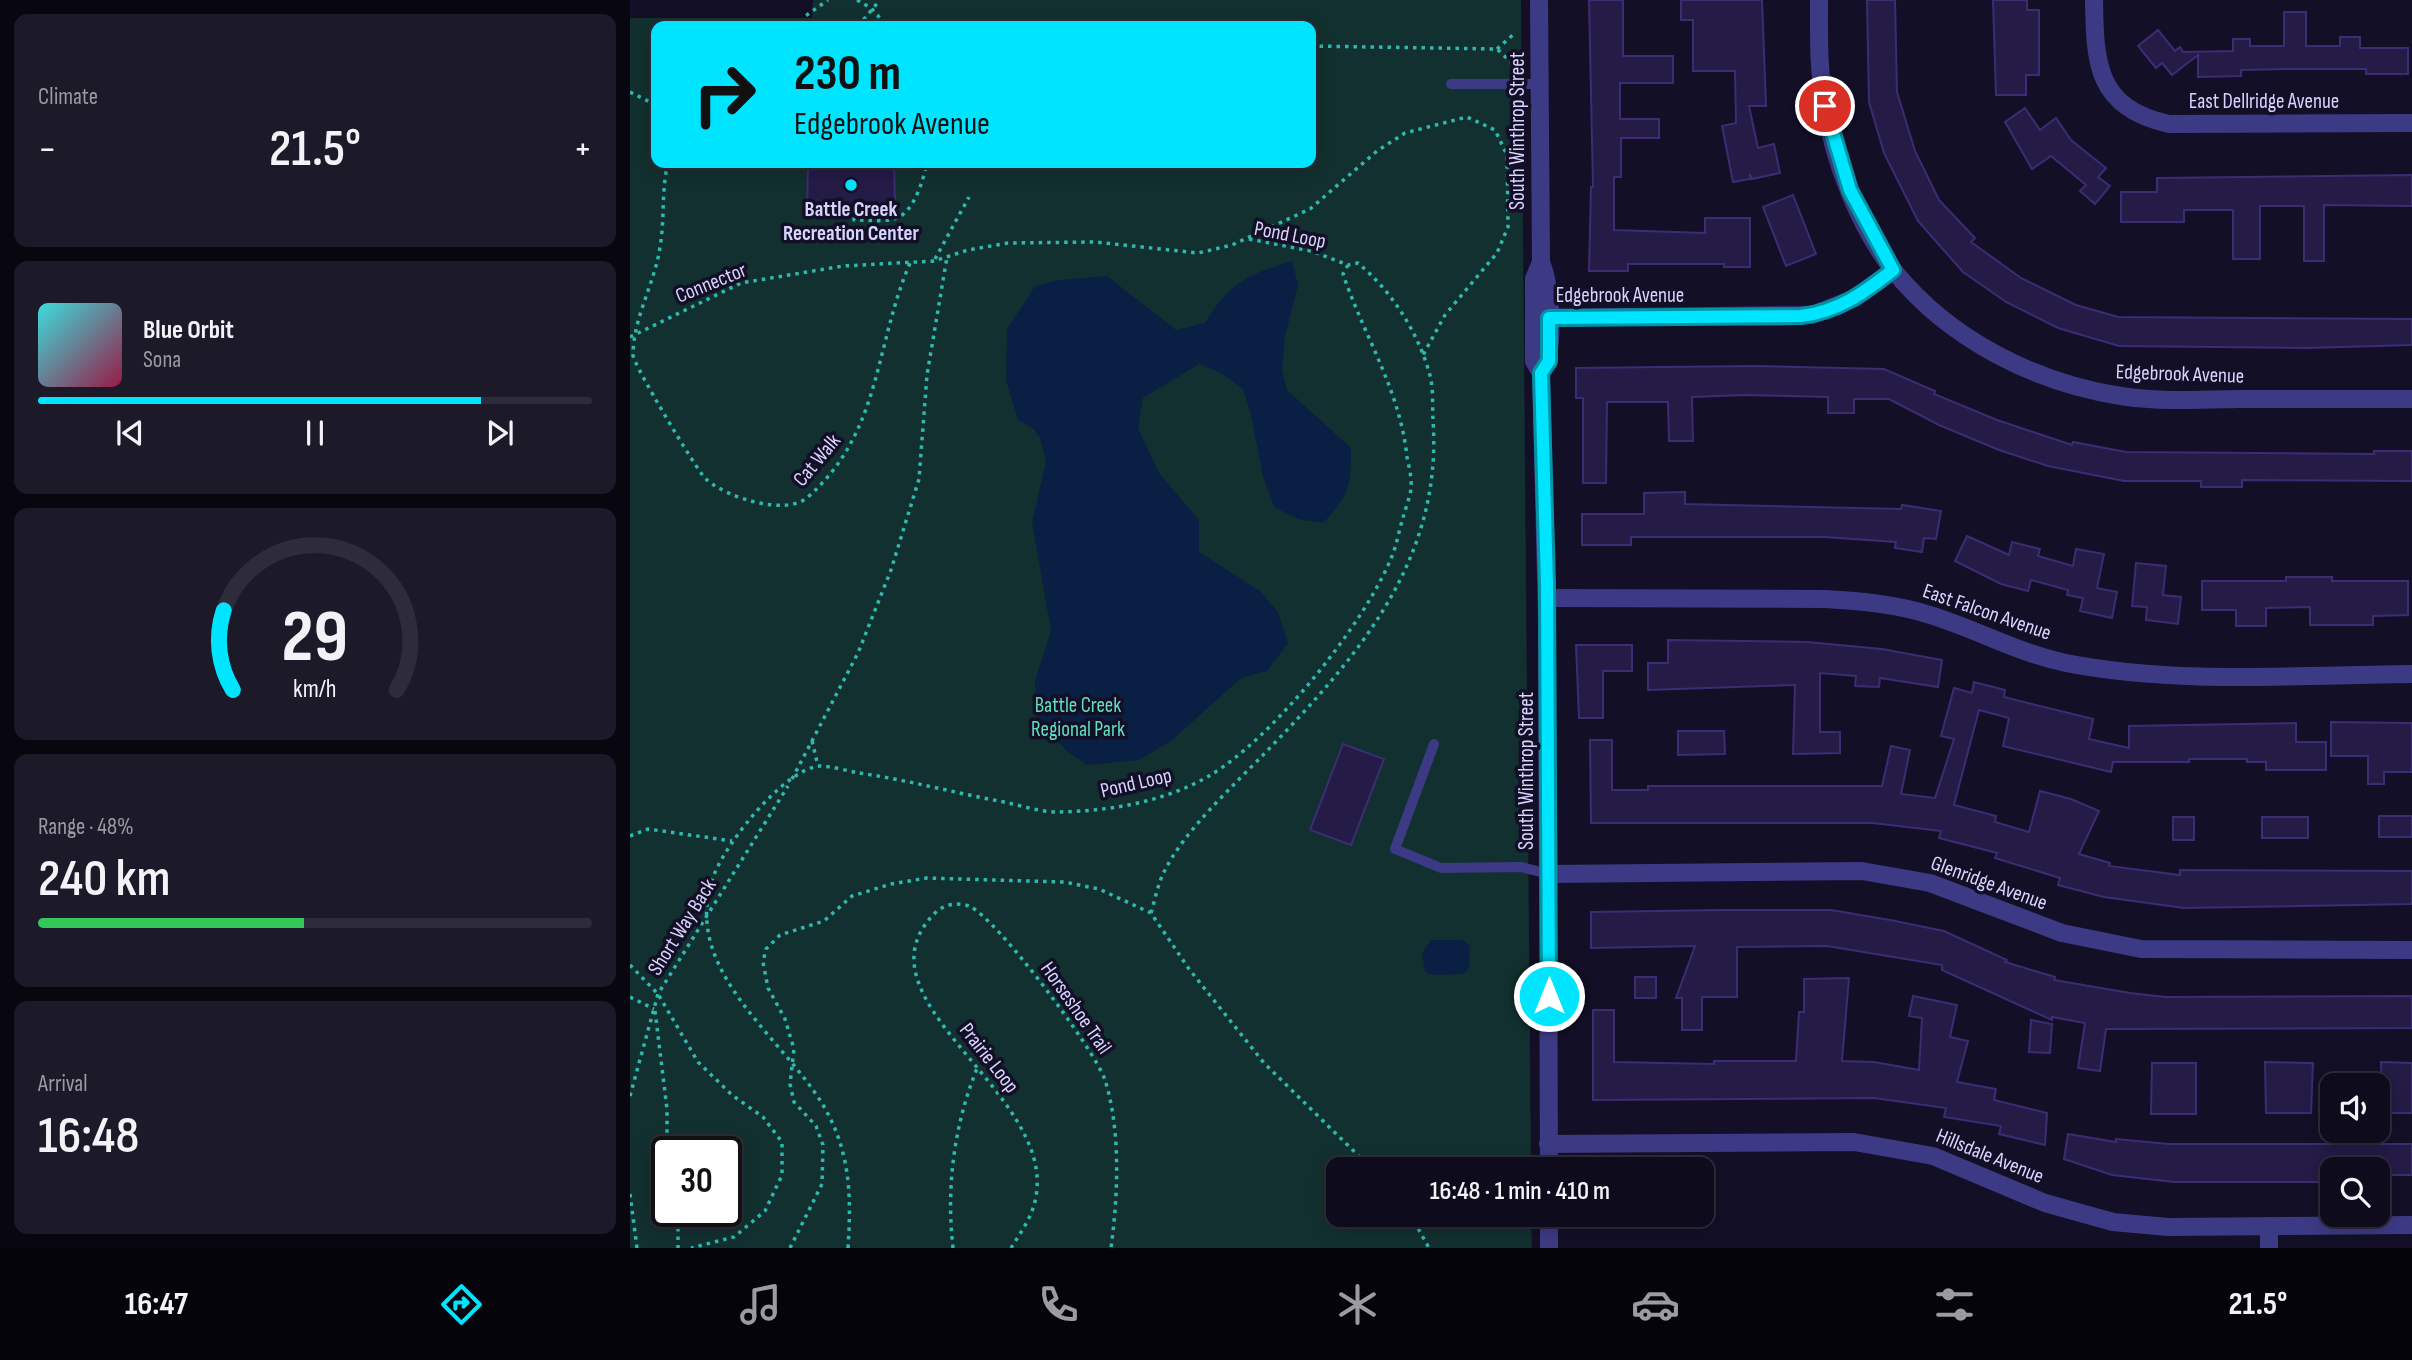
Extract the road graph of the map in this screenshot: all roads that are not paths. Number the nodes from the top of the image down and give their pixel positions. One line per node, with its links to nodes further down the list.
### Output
1 (1539, 0): 5 (street, South Winthrop Street)
2 (1819, 0): 7 (street)
3 (2094, 0): 6 (street, East Dellridge Avenue)
4 (1451, 84): 5 (lane)
5 (1540, 84): 8 (street, South Winthrop Street)
6 (2412, 123)
7 (1893, 270): 8 (street, Edgebrook Avenue); 9 (street, Edgebrook Avenue)
8 (1541, 318): 10 (street, South Winthrop Street)
9 (2412, 398)
10 (1547, 598): 11 (street, East Falcon Avenue); 13 (street, South Winthrop Street)
11 (2412, 674)
12 (1434, 744): 13 (lane)
13 (1549, 874): 14 (street, Glenridge Avenue); 15 (street, South Winthrop Street)
14 (2412, 950)
15 (1548, 1144): 16 (street, South Winthrop Street); 18 (street, Hillsdale Avenue)
16 (1549, 1157)
17 (2412, 1225): 18 (street, Hillsdale Avenue)
18 (2269, 1226): 21 (street)
19 (1549, 1227): 20 (street)
20 (1549, 1248)
21 (2269, 1248)

